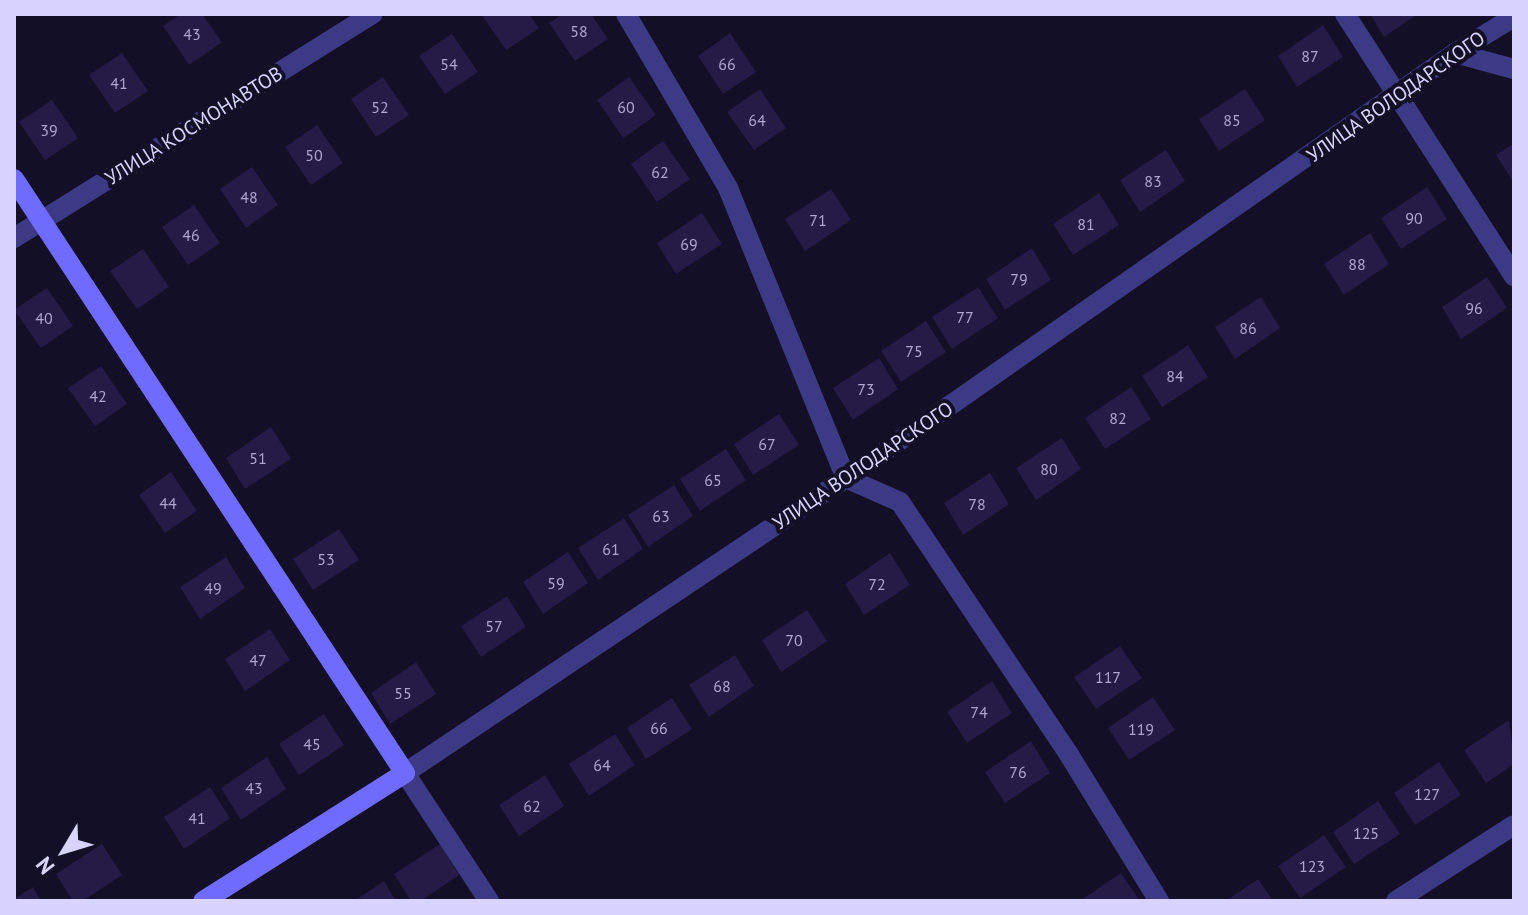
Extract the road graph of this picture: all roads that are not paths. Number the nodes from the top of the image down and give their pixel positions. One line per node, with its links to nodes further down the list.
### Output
1 (373, 14): 9 (street, УЛИЦА КОСМОНАВТОВ)
2 (626, 14): 12 (street)
3 (1345, 14): 7 (street)
4 (1514, 17): 5 (street, УЛИЦА ВОЛОДАРСКОГО)
5 (1455, 53): 6 (street); 7 (street, УЛИЦА ВОЛОДАРСКОГО)
6 (1514, 69)
7 (1397, 96): 11 (street); 12 (street, УЛИЦА ВОЛОДАРСКОГО)
8 (14, 179): 9 (street)
9 (41, 221): 10 (street, УЛИЦА КОСМОНАВТОВ); 13 (street)
10 (14, 238)
11 (1514, 276)
12 (846, 478): 13 (street, УЛИЦА ВОЛОДАРСКОГО); 17 (street)
13 (405, 773): 15 (street, УЛИЦА ВОЛОДАРСКОГО); 16 (street)
14 (1514, 825): 18 (street)
15 (203, 901)
16 (489, 901)
17 (1159, 901)
18 (1396, 901)

